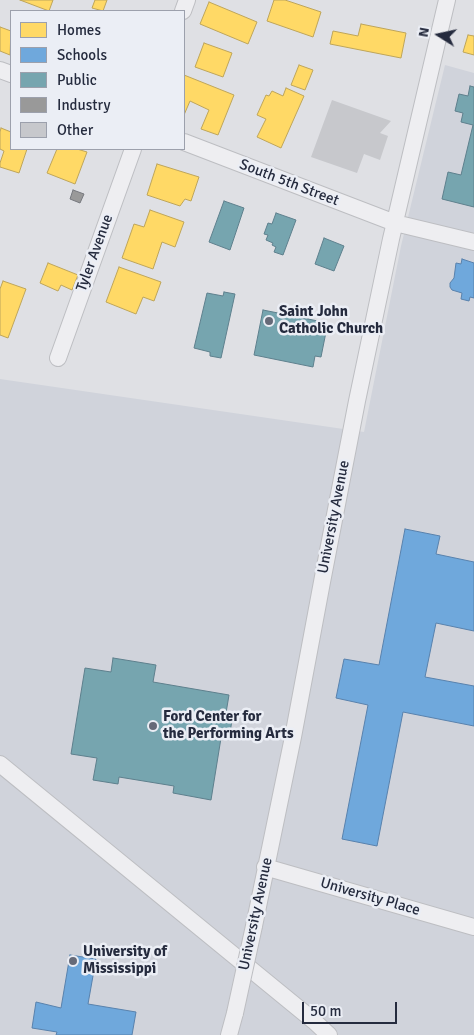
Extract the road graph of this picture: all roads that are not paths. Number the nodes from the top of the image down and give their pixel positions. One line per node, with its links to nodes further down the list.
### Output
1 (447, 0): 4 (street, University Avenue)
2 (185, 142): 4 (street, South 5th Street)
3 (133, 150): 6 (street, Tyler Avenue)
4 (395, 223): 5 (street, South 5th Street); 8 (street, University Avenue)
5 (474, 242)
6 (58, 358)
7 (0, 764): 11 (street)
8 (265, 867): 9 (street, University Place); 10 (street, University Avenue, bridge)
9 (474, 927)
10 (229, 1035)
11 (330, 1035)

